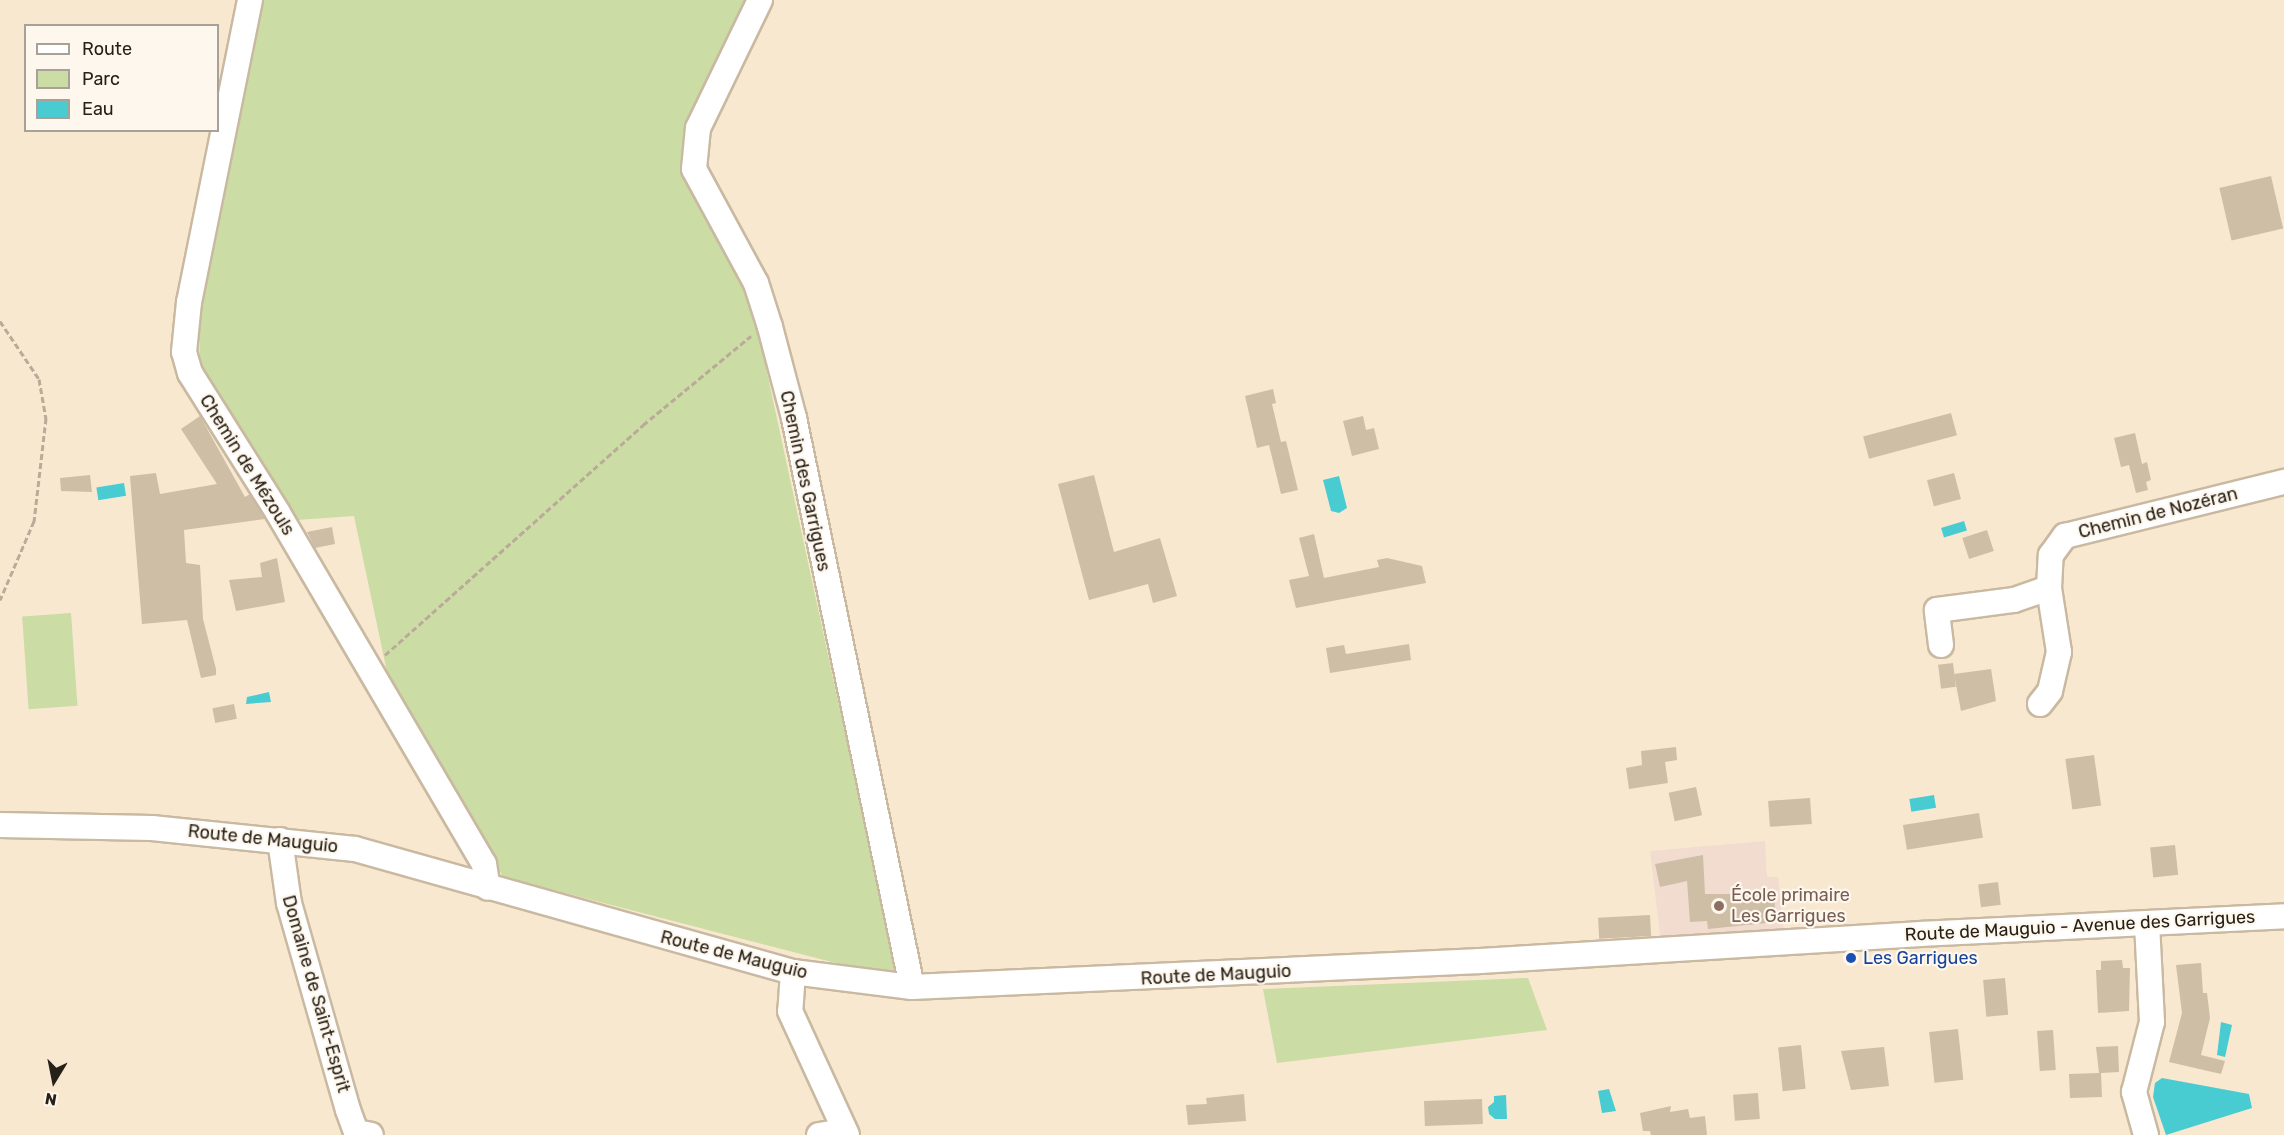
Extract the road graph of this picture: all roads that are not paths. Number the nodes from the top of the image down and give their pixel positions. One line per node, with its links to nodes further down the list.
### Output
1 (250, 0): 9 (street, Chemin de Mézouls)
2 (760, 0): 14 (street, Chemin des Garrigues)
3 (2284, 482): 4 (street, Chemin de Nozéran)
4 (2049, 588): 5 (street); 6 (street, Chemin de Nozéran)
5 (1941, 645)
6 (2040, 704)
7 (0, 825): 8 (street, Route de Mauguio)
8 (280, 840): 9 (street, Route de Mauguio); 16 (street, Domaine de Saint-Esprit)
9 (488, 888): 13 (street, Route de Mauguio)
10 (2284, 916): 11 (street, Route de Mauguio - Avenue des Garrigues)
11 (2147, 924): 12 (street, Route de Mauguio - Avenue des Garrigues); 18 (street)
12 (1480, 961): 14 (street, Route de Mauguio)
13 (793, 972): 14 (street, Route de Mauguio); 15 (street)
14 (912, 987)
15 (846, 1133): 17 (street)
16 (371, 1135)
17 (819, 1135)
18 (2146, 1135)

